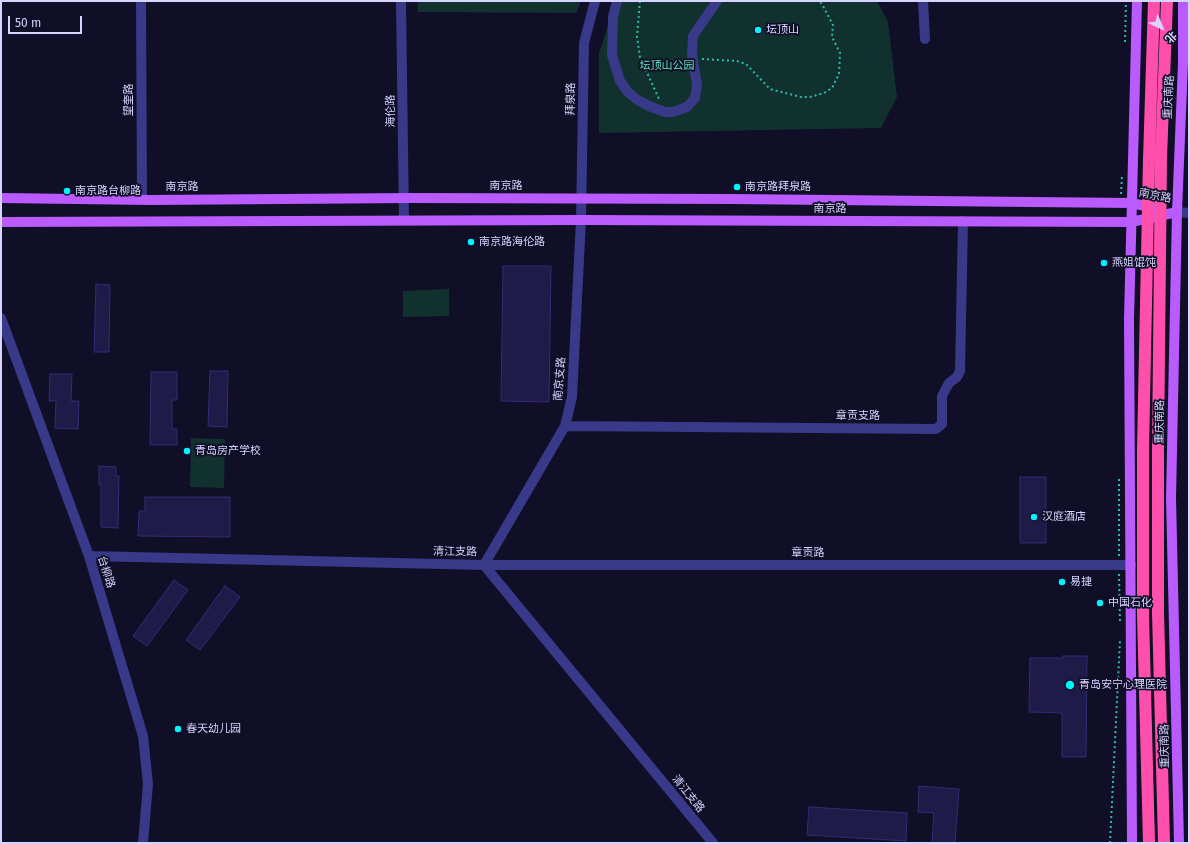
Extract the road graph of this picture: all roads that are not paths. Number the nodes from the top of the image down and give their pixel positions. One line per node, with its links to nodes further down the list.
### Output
1 (141, 1): 15 (street, 望奎路)
2 (401, 1): 13 (street, 海伦路)
3 (595, 1): 14 (street, 拜泉路)
4 (617, 1): 5 (street)
5 (717, 1)
6 (923, 1): 11 (street)
7 (1137, 1): 16 (main road)
8 (1154, 1): 32 (highway, bridge)
9 (1167, 1): 33 (highway, bridge)
10 (1182, 1): 17 (main road, 重庆南路)
11 (925, 39)
12 (1, 198): 15 (main road, 南京路)
13 (404, 198): 14 (main road, 南京路); 15 (main road, 南京路); 19 (street, 海伦路)
14 (582, 198): 16 (main road, 南京路); 20 (street, 南京支路)
15 (142, 200)
16 (1131, 203): 17 (main road, 南京路); 23 (main road)
17 (1177, 212): 18 (street); 23 (main road, 南京路); 34 (main road, 重庆南路)
18 (1189, 213)
19 (404, 220): 20 (main road, 南京路); 22 (main road, 南京路)
20 (581, 220): 21 (main road, 南京路); 25 (street, 南京支路)
21 (963, 221): 23 (main road, 南京路); 25 (street, 章贡支路)
22 (1, 222)
23 (1131, 222): 28 (main road)
24 (1, 318): 26 (street, 台柳路)
25 (564, 426): 27 (street, 南京支路)
26 (89, 556): 27 (street, 清江支路); 29 (street, 台柳路)
27 (484, 565): 28 (street, 章贡路); 30 (street, 清江支路)
28 (1131, 565): 31 (main road)
29 (143, 843)
30 (713, 843)
31 (1132, 843)
32 (1149, 843)
33 (1164, 843)
34 (1179, 843)

